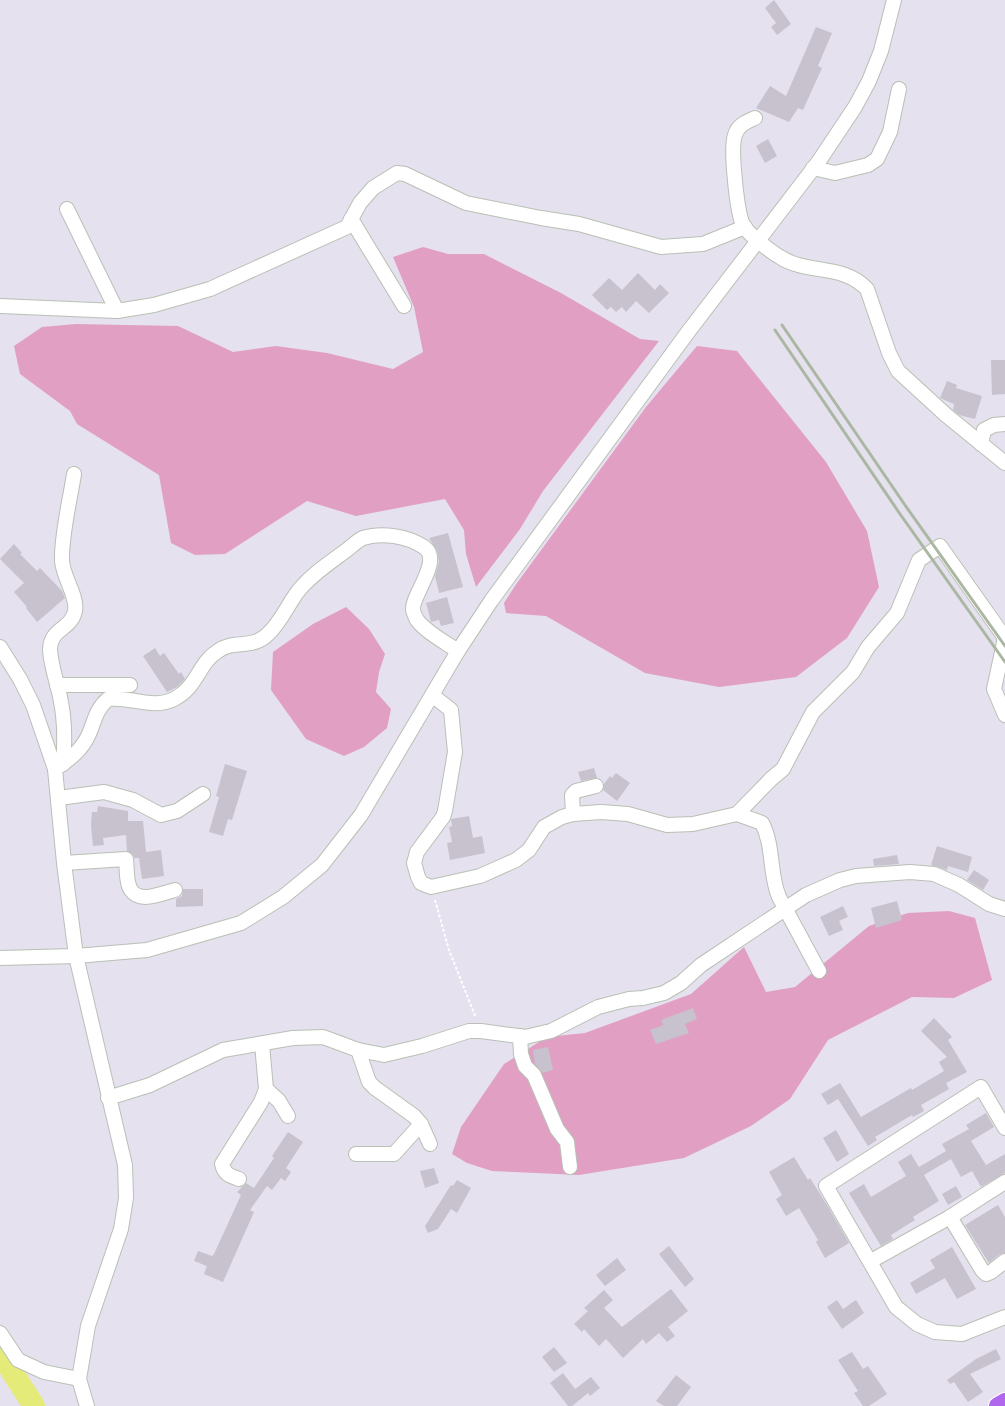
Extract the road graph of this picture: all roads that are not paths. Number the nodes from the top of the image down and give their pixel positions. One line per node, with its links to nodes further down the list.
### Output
1 (894, 0): 4 (street)
2 (900, 89): 4 (street)
3 (755, 118): 7 (street)
4 (813, 168): 8 (street)
5 (67, 209): 11 (street)
6 (351, 219): 7 (street); 10 (street); 11 (street)
7 (745, 227): 8 (street)
8 (759, 240): 13 (street); 18 (street)
9 (0, 306): 11 (street)
10 (404, 306)
11 (117, 311)
12 (1005, 424): 13 (street)
13 (981, 444): 14 (street)
14 (1005, 463)
15 (74, 474): 19 (street)
16 (1005, 638): 22 (street); 28 (street)
17 (0, 647): 23 (street)
18 (458, 651): 21 (street); 23 (street)
19 (57, 685): 20 (street); 23 (street)
20 (130, 685)
21 (432, 695): 27 (street); 33 (street)
22 (1005, 715)
23 (59, 766): 26 (street)
24 (596, 786): 27 (street)
25 (203, 794): 26 (street)
26 (59, 798): 29 (street)
27 (573, 814): 28 (street)
28 (737, 814): 31 (street)
29 (64, 863): 30 (street); 33 (street)
30 (175, 890)
31 (786, 908): 32 (street); 35 (street); 36 (street)
32 (1005, 909)
33 (76, 956): 34 (street); 40 (street)
34 (0, 958)
35 (819, 971)
36 (520, 1036): 38 (street); 46 (street)
37 (262, 1044): 38 (street); 39 (street); 40 (street)
38 (358, 1050): 42 (street)
39 (266, 1089): 41 (street); 47 (street)
40 (108, 1098): 54 (street)
41 (288, 1116)
42 (421, 1124): 44 (street); 45 (street)
43 (1005, 1128): 50 (street)
44 (430, 1144)
45 (356, 1154)
46 (570, 1166)
47 (239, 1179)
48 (1005, 1182): 49 (street)
49 (950, 1217): 50 (street); 51 (street)
50 (871, 1261): 52 (street)
51 (1005, 1261)
52 (1005, 1317)
53 (0, 1333): 54 (street)
54 (79, 1379): 56 (street)
55 (1005, 1402): 57 (main road)
56 (87, 1406)
57 (998, 1406)

